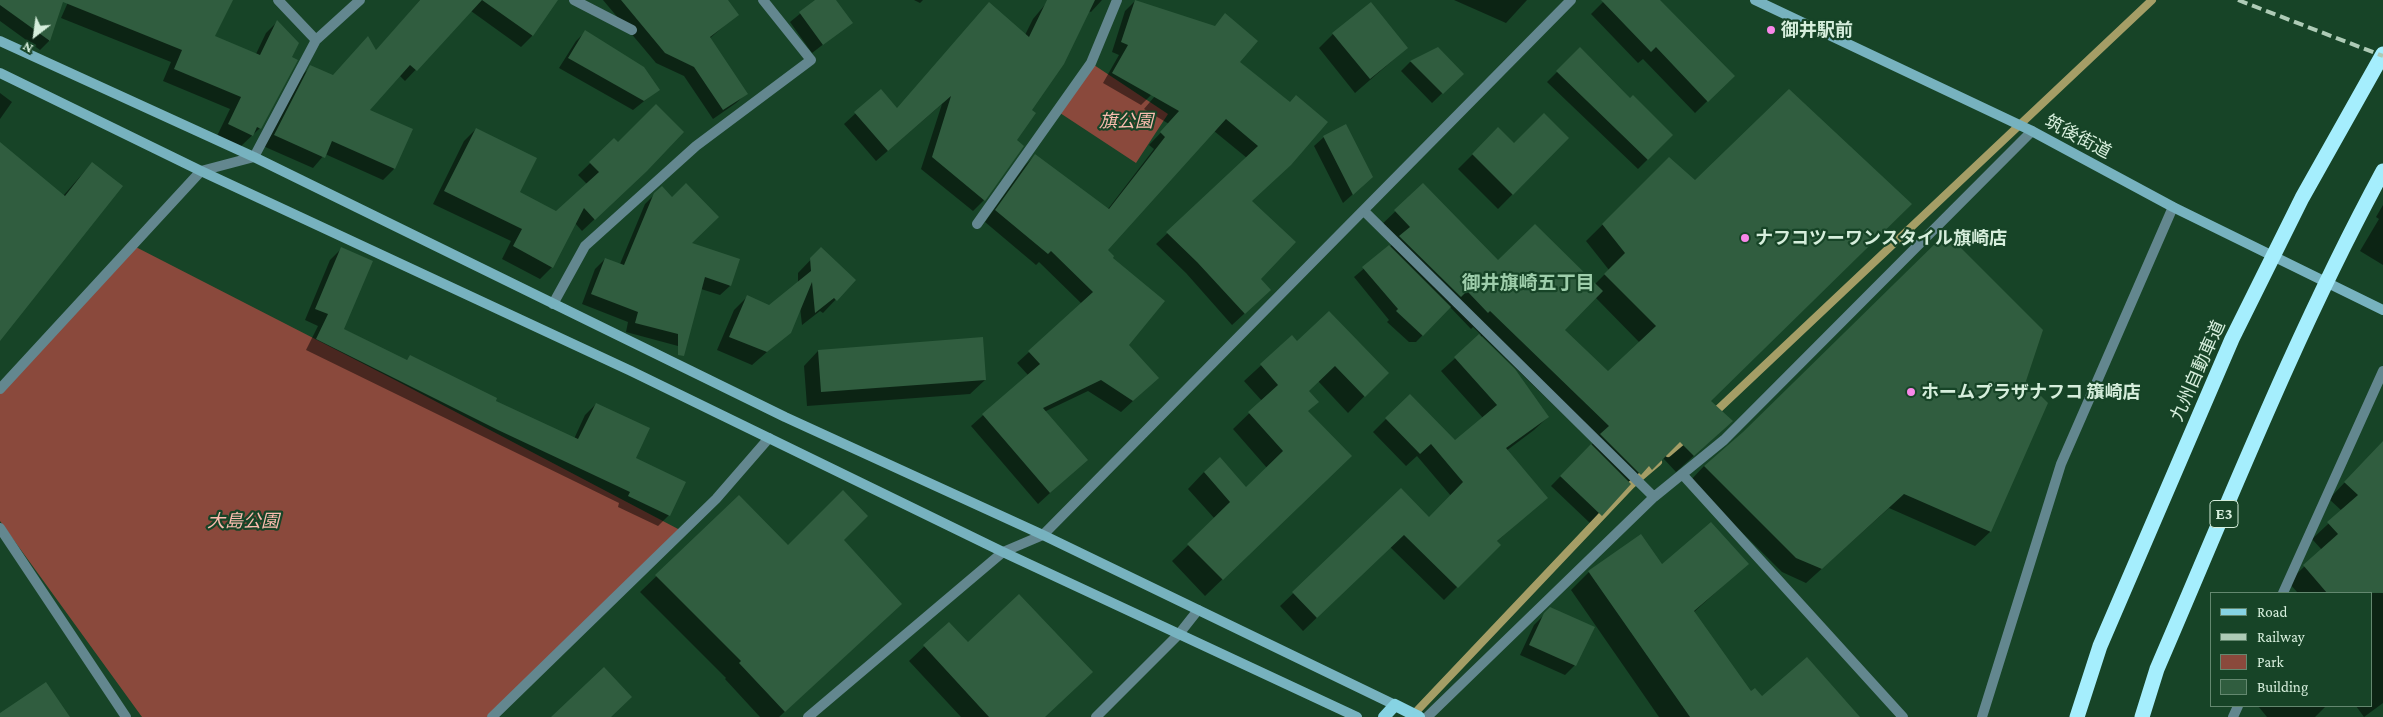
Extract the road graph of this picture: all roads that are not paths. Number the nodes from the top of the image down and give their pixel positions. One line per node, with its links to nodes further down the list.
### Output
1 (278, 0): 9 (street)
2 (360, 0): 9 (street)
3 (574, 0): 8 (street)
4 (763, 0): 20 (street)
5 (1116, 0): 19 (street)
6 (1571, 0): 18 (street)
7 (1755, 0): 13 (street, 筑後街道)
8 (632, 30)
9 (316, 40): 14 (street)
10 (0, 41): 14 (street)
11 (2383, 54): 44 (highway, 九州自動車道)
12 (0, 73): 15 (street)
13 (2031, 130): 17 (street, 筑後街道); 25 (street)
14 (254, 157): 15 (street); 20 (street)
15 (201, 171): 23 (street); 24 (street)
16 (2383, 171): 45 (highway, E3)
17 (2174, 207): 21 (street, 筑後街道); 43 (street)
18 (1364, 211): 26 (street); 28 (street)
19 (977, 224)
20 (553, 304): 28 (street)
21 (2383, 310)
22 (2383, 371): 30 (street)
23 (0, 388)
24 (769, 438): 29 (street); 35 (street)
25 (1682, 474): 26 (street); 42 (street)
26 (1654, 497): 41 (street)
27 (0, 528): 34 (street)
28 (1043, 536): 29 (street); 31 (street)
29 (1003, 552): 32 (street); 36 (street)
30 (2283, 592)
31 (1198, 610): 32 (street); 33 (street)
32 (1179, 634): 37 (street); 38 (street)
33 (1395, 705): 39 (main road); 40 (main road)
34 (126, 717)
35 (492, 717)
36 (808, 717)
37 (1096, 717)
38 (1357, 717)
39 (1384, 717)
40 (1419, 717)
41 (1426, 717)
42 (1903, 717)
43 (1982, 717)
44 (2077, 717)
45 (2142, 717)

